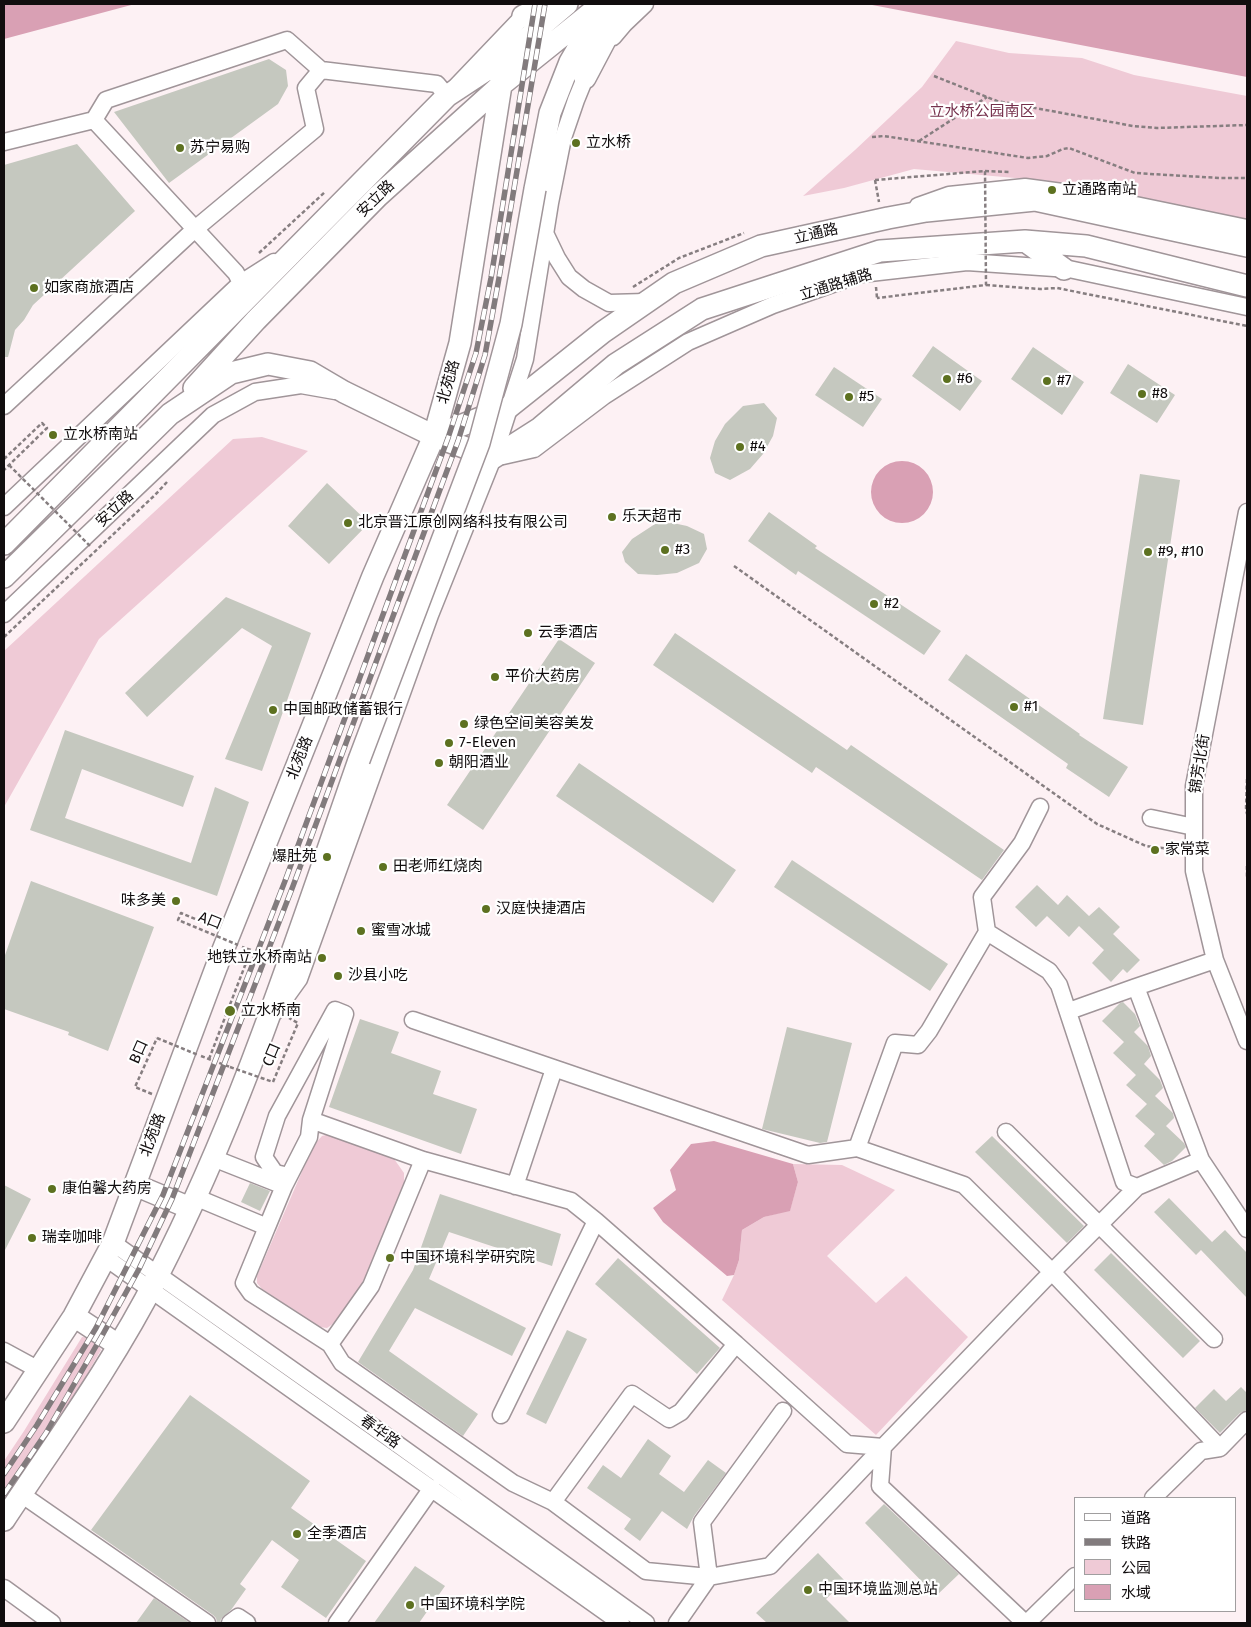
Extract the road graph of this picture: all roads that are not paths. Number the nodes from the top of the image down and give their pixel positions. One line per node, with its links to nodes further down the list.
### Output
1 (550, 4): 6 (main road)
2 (567, 4): 7 (main road, 安立路)
3 (603, 4): 10 (main road, 安立路); 45 (main road, bridge)
4 (624, 4): 9 (main road)
5 (645, 4): 9 (street)
6 (529, 10): 11 (street, 安立路)
7 (500, 61): 10 (main road, 北苑路); 11 (main road, 安立路)
8 (321, 70): 11 (street); 12 (street); 16 (street)
9 (585, 78): 17 (street)
10 (501, 85): 29 (main road, 安立路); 30 (main road, 北苑路)
11 (447, 96): 18 (main road, 安立路)
12 (94, 120): 13 (street); 16 (street)
13 (4, 142)
14 (884, 210): 15 (street); 20 (main road, 立通路); 24 (main road, 立通路)
15 (1247, 228)
16 (195, 229): 22 (street); 27 (street)
17 (545, 233): 24 (street); 28 (street)
18 (304, 241): 22 (street, 安立路); 34 (main road, 安立路)
19 (1025, 241): 21 (main road); 23 (main road); 31 (main road)
20 (1247, 246)
21 (1064, 269): 25 (street, 立通路辅路); 31 (street, 立通路辅路)
22 (241, 283): 32 (street, 安立路)
23 (1247, 286)
24 (646, 302): 28 (main road, 立通路)
25 (1247, 307)
26 (344, 392): 29 (main road, 安立路); 30 (main road, 安立路); 36 (street, 安立路)
27 (4, 406)
28 (509, 406): 30 (main road, 立通路); 31 (street)
29 (170, 414): 35 (main road, 安立路)
30 (434, 436): 31 (main road, 安立路); 55 (main road, 北苑路)
31 (493, 458): 45 (street)
32 (4, 507)
33 (1247, 512): 39 (street, 锦芳北街)
34 (4, 544)
35 (4, 577)
36 (4, 614)
37 (1040, 807): 40 (street)
38 (1151, 818): 39 (street)
39 (1194, 827): 41 (street, 锦芳北街)
40 (987, 932): 43 (street); 50 (street)
41 (1215, 960): 42 (street); 46 (street, 锦芳北街)
42 (1136, 987): 43 (street); 53 (street)
43 (1069, 1011): 57 (street)
44 (412, 1020): 47 (street)
45 (267, 1023): 51 (main road)
46 (1247, 1041)
47 (554, 1068): 50 (street); 56 (street)
48 (311, 1120): 52 (street); 54 (street); 54 (street)
49 (1006, 1132): 60 (street)
50 (856, 1148): 64 (street)
51 (213, 1158): 54 (street); 58 (main road)
52 (423, 1160): 56 (street); 68 (street)
53 (1201, 1160): 57 (street); 62 (street)
54 (286, 1181): 61 (street)
55 (135, 1184): 58 (main road); 63 (main road, 北苑路)
56 (516, 1186): 59 (street)
57 (1137, 1187): 60 (street)
58 (193, 1202): 61 (street); 65 (main road)
59 (596, 1221): 69 (street); 76 (street)
60 (1100, 1224): 64 (street); 67 (street)
61 (267, 1226): 68 (street)
62 (1247, 1229)
63 (109, 1250): 65 (street, 春华路); 66 (main road, 北苑路)
64 (1052, 1272): 79 (street); 80 (street)
65 (155, 1282): 70 (main road); 81 (street, 春华路); 95 (street, 春华路)
66 (74, 1316): 70 (main road); 72 (main road, 北苑路)
67 (1214, 1339)
68 (330, 1344): 84 (street)
69 (736, 1344): 73 (street); 84 (street)
70 (118, 1345): 82 (main road)
71 (4, 1351): 72 (street)
72 (39, 1370): 78 (main road, 北苑路)
73 (780, 1383): 74 (street); 75 (street)
74 (783, 1411): 75 (street); 87 (street)
75 (812, 1411): 79 (street)
76 (501, 1415)
77 (1247, 1420): 80 (street)
78 (4, 1422)
79 (883, 1447): 87 (street); 97 (street)
80 (1220, 1448): 83 (street)
81 (432, 1488): 93 (street); 94 (street, 春华路)
82 (21, 1494): 85 (main road); 90 (street)
83 (1154, 1497)
84 (553, 1502): 87 (street)
85 (4, 1520)
86 (1074, 1577): 97 (street)
87 (709, 1578): 96 (street)
88 (4, 1588): 89 (street)
89 (52, 1623)
90 (207, 1623)
91 (230, 1623): 92 (street)
92 (247, 1623)
93 (337, 1623)
94 (621, 1623)
95 (646, 1623)
96 (677, 1623)
97 (1026, 1623)

